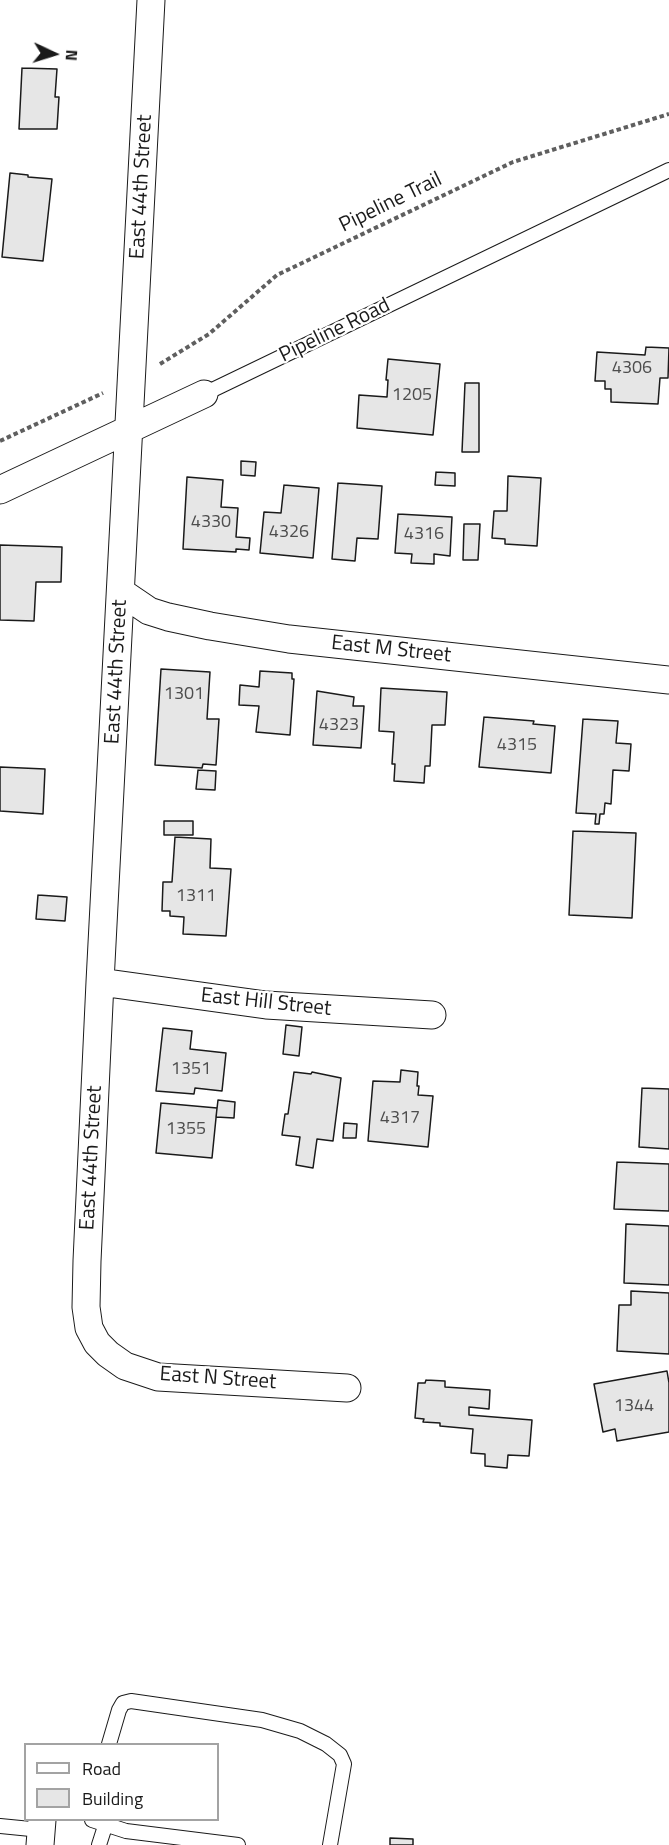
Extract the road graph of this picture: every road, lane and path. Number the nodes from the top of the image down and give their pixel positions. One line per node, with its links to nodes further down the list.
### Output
1 (151, 0): 7 (street, East 44th Street)
2 (669, 114): 4 (path, Pipeline Trail)
3 (669, 170): 6 (lane, Pipeline Road)
4 (152, 369)
5 (105, 392): 8 (path)
6 (204, 394): 7 (street, Pipeline Road)
7 (130, 428): 9 (street, Pipeline Road); 10 (street, East 44th Street)
8 (0, 441)
9 (0, 490)
10 (121, 592): 11 (street, East M Street); 12 (street, East 44th Street)
11 (669, 680)
12 (100, 982): 13 (street, East Hill Street); 14 (street, East 44th Street)
13 (432, 1015)
14 (97, 1343): 15 (street, East N Street)
15 (347, 1388)
16 (109, 1743): 23 (lane)
17 (107, 1822): 20 (lane); 21 (lane)
18 (0, 1826): 19 (lane)
19 (41, 1831)
20 (160, 1840): 22 (lane)
21 (99, 1845)
22 (238, 1845)
23 (330, 1845)

